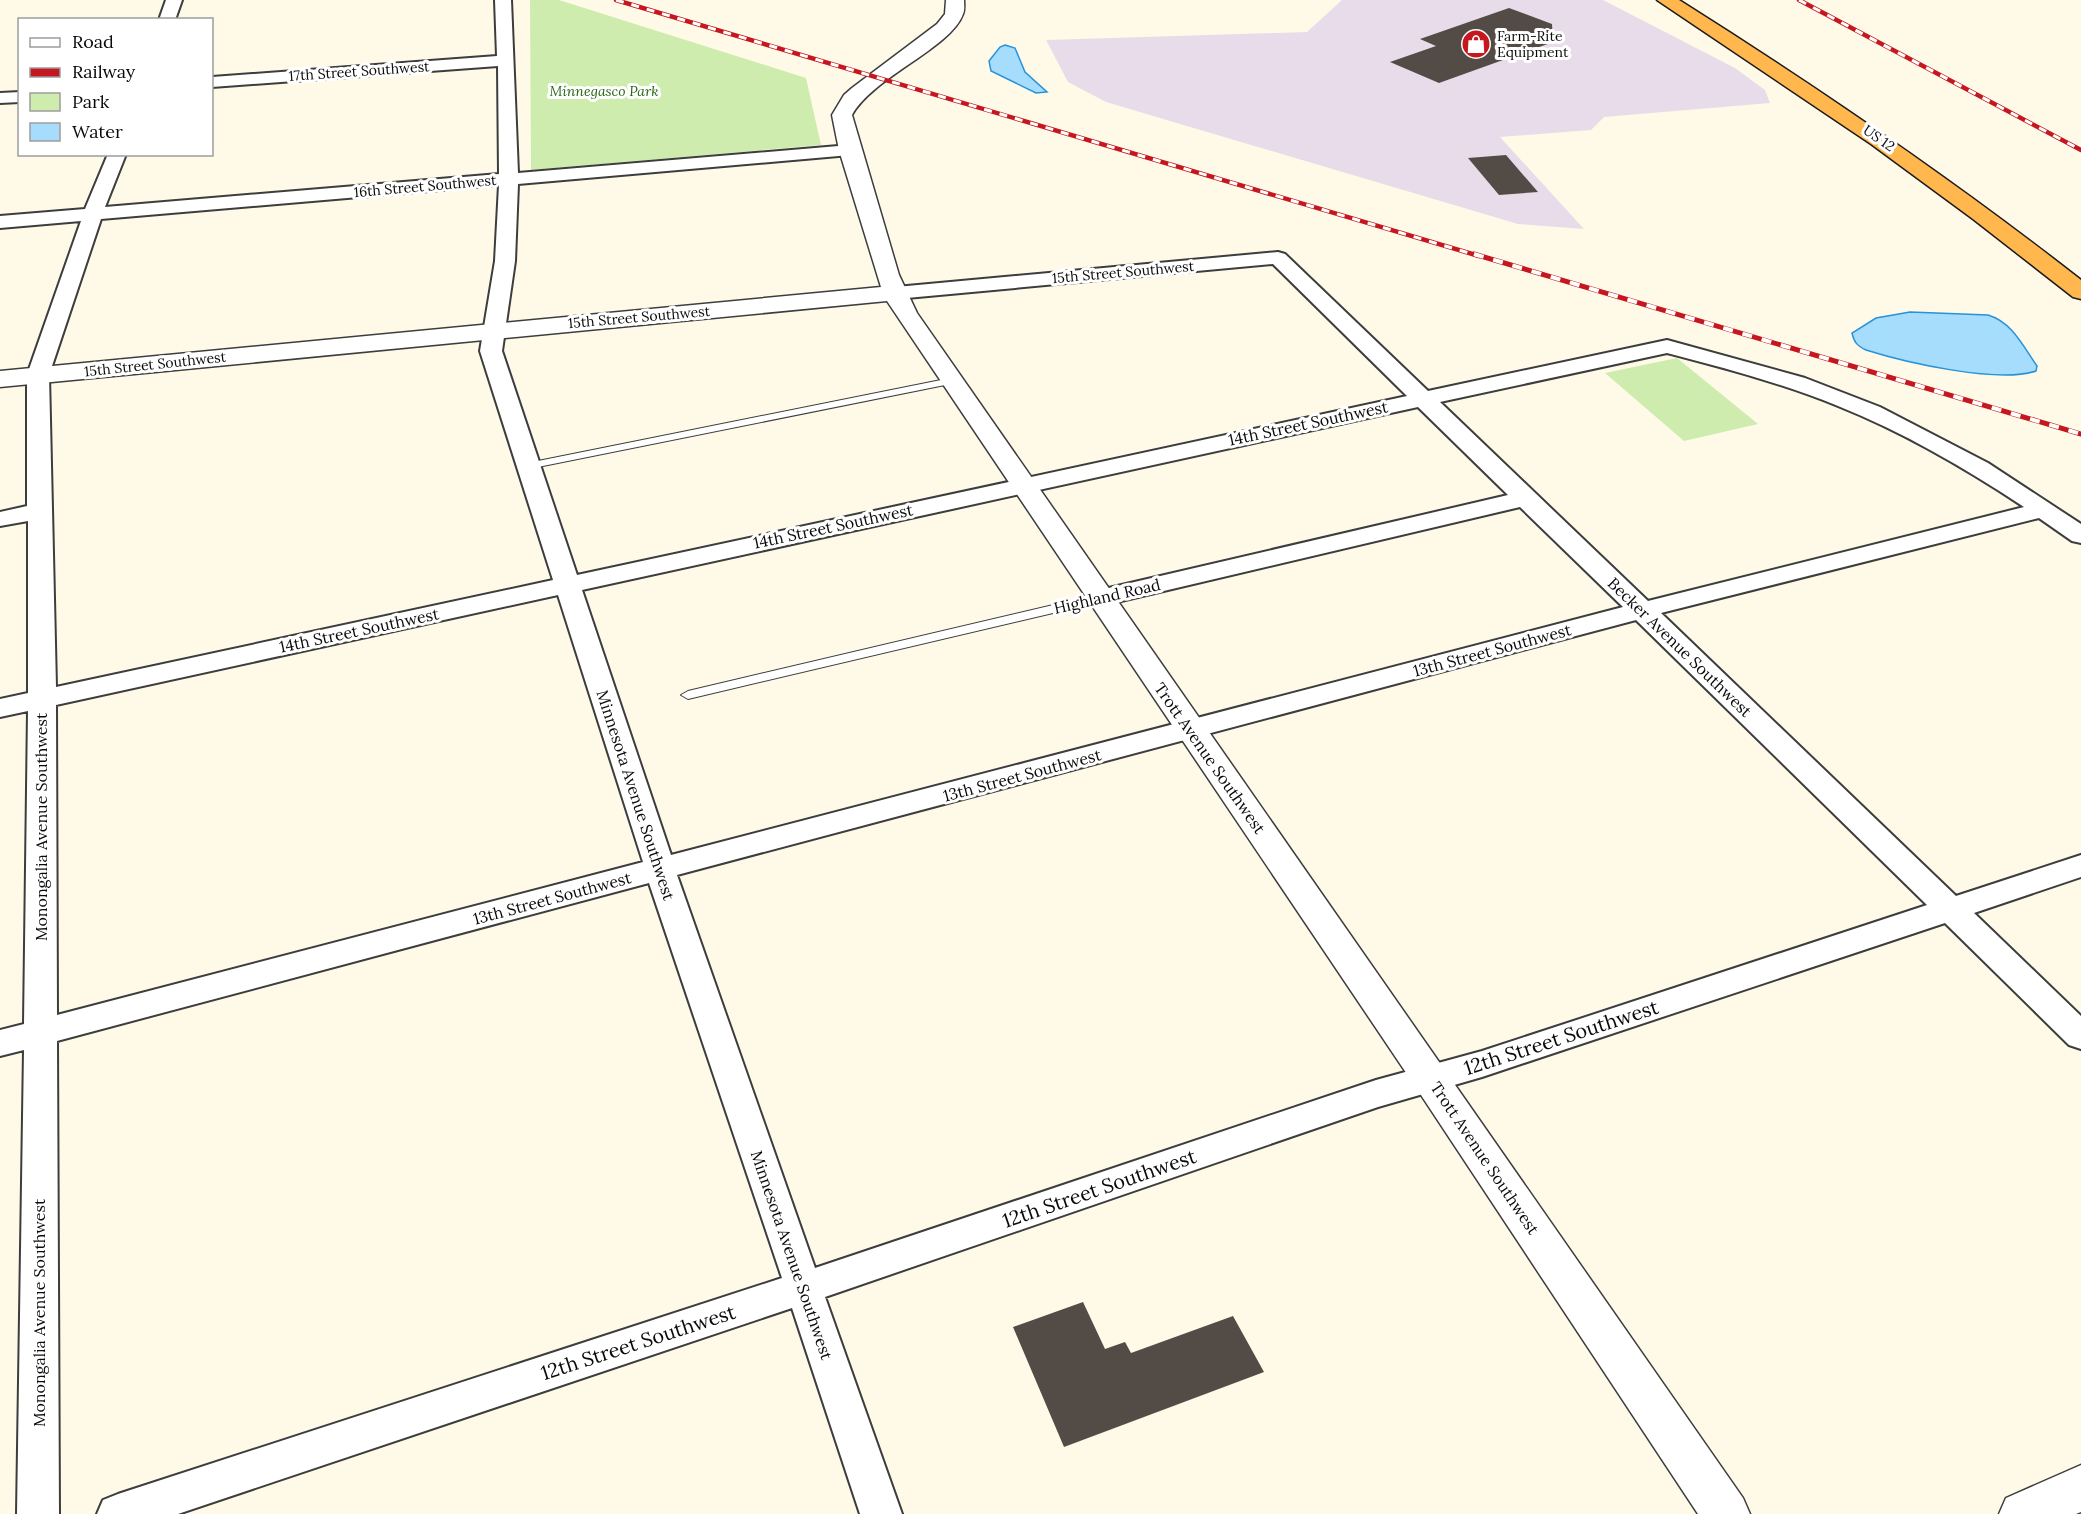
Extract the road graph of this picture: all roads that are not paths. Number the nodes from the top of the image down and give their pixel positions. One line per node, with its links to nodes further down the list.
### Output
1 (174, 0): 5 (street)
2 (503, 0): 6 (street, Minnesota Avenue Southwest)
3 (955, 0): 10 (street, Trott Avenue Southwest)
4 (1677, 2): 16 (highway, US 12 / US 12)
5 (168, 18)
6 (506, 60): 7 (street, 17th Street Southwest); 12 (street, Minnesota Avenue Southwest)
7 (213, 82)
8 (18, 97): 9 (street)
9 (0, 99)
10 (850, 150): 12 (street, 16th Street Southwest); 17 (street, Trott Avenue Southwest)
11 (116, 156): 13 (street, Monongalia Avenue Southwest)
12 (507, 179): 13 (street, 16th Street Southwest); 18 (street, Minnesota Avenue Southwest)
13 (93, 214): 14 (street, 16th Street Southwest); 19 (street, Monongalia Avenue Southwest)
14 (0, 222)
15 (1278, 258): 17 (street, 15th Street Southwest); 22 (street, Becker Avenue Southwest)
16 (2081, 290)
17 (896, 293): 18 (street, 15th Street Southwest); 21 (street, Trott Avenue Southwest)
18 (492, 331): 19 (street, 15th Street Southwest); 23 (street, Minnesota Avenue Southwest)
19 (38, 375): 20 (street, 15th Street Southwest); 27 (street, Monongalia Avenue Southwest)
20 (0, 379)
21 (951, 381): 23 (lane); 24 (street, Trott Avenue Southwest)
22 (1423, 398): 24 (street, 14th Street Southwest); 25 (street, Becker Avenue Southwest); 26 (street, 14th Street Southwest)
23 (528, 466): 30 (street, Minnesota Avenue Southwest)
24 (1021, 485): 30 (street, 14th Street Southwest); 31 (street, Trott Avenue Southwest)
25 (1527, 498): 31 (street, Highland Road); 32 (street, Becker Avenue Southwest)
26 (2044, 509): 29 (street); 32 (street, 13th Street Southwest)
27 (41, 511): 28 (street); 34 (street, Monongalia Avenue Southwest)
28 (0, 519)
29 (2081, 536)
30 (567, 585): 34 (street, 14th Street Southwest); 38 (street, Minnesota Avenue Southwest)
31 (1100, 598): 33 (lane, Highland Road); 36 (street, Trott Avenue Southwest)
32 (1642, 610): 36 (street, 13th Street Southwest); 39 (street, Becker Avenue Southwest)
33 (688, 695)
34 (42, 699): 35 (street, 14th Street Southwest); 40 (street, Monongalia Avenue Southwest)
35 (0, 708)
36 (1191, 730): 38 (street, 13th Street Southwest); 43 (street, Trott Avenue Southwest)
37 (2081, 866): 39 (street, 12th Street Southwest)
38 (660, 869): 40 (street, 13th Street Southwest); 44 (street, Minnesota Avenue Southwest)
39 (1951, 909): 41 (street, Becker Avenue Southwest); 43 (street, 12th Street Southwest)
40 (40, 1032): 42 (street, 13th Street Southwest); 46 (street, Monongalia Avenue Southwest)
41 (2081, 1036)
42 (0, 1043)
43 (1431, 1078): 44 (street, 12th Street Southwest); 49 (street, Trott Avenue Southwest)
44 (803, 1288): 47 (street, 12th Street Southwest); 48 (street, Minnesota Avenue Southwest)
45 (2081, 1488): 50 (street)
46 (38, 1514)
47 (118, 1514)
48 (882, 1514)
49 (1726, 1514)
50 (2024, 1514)

